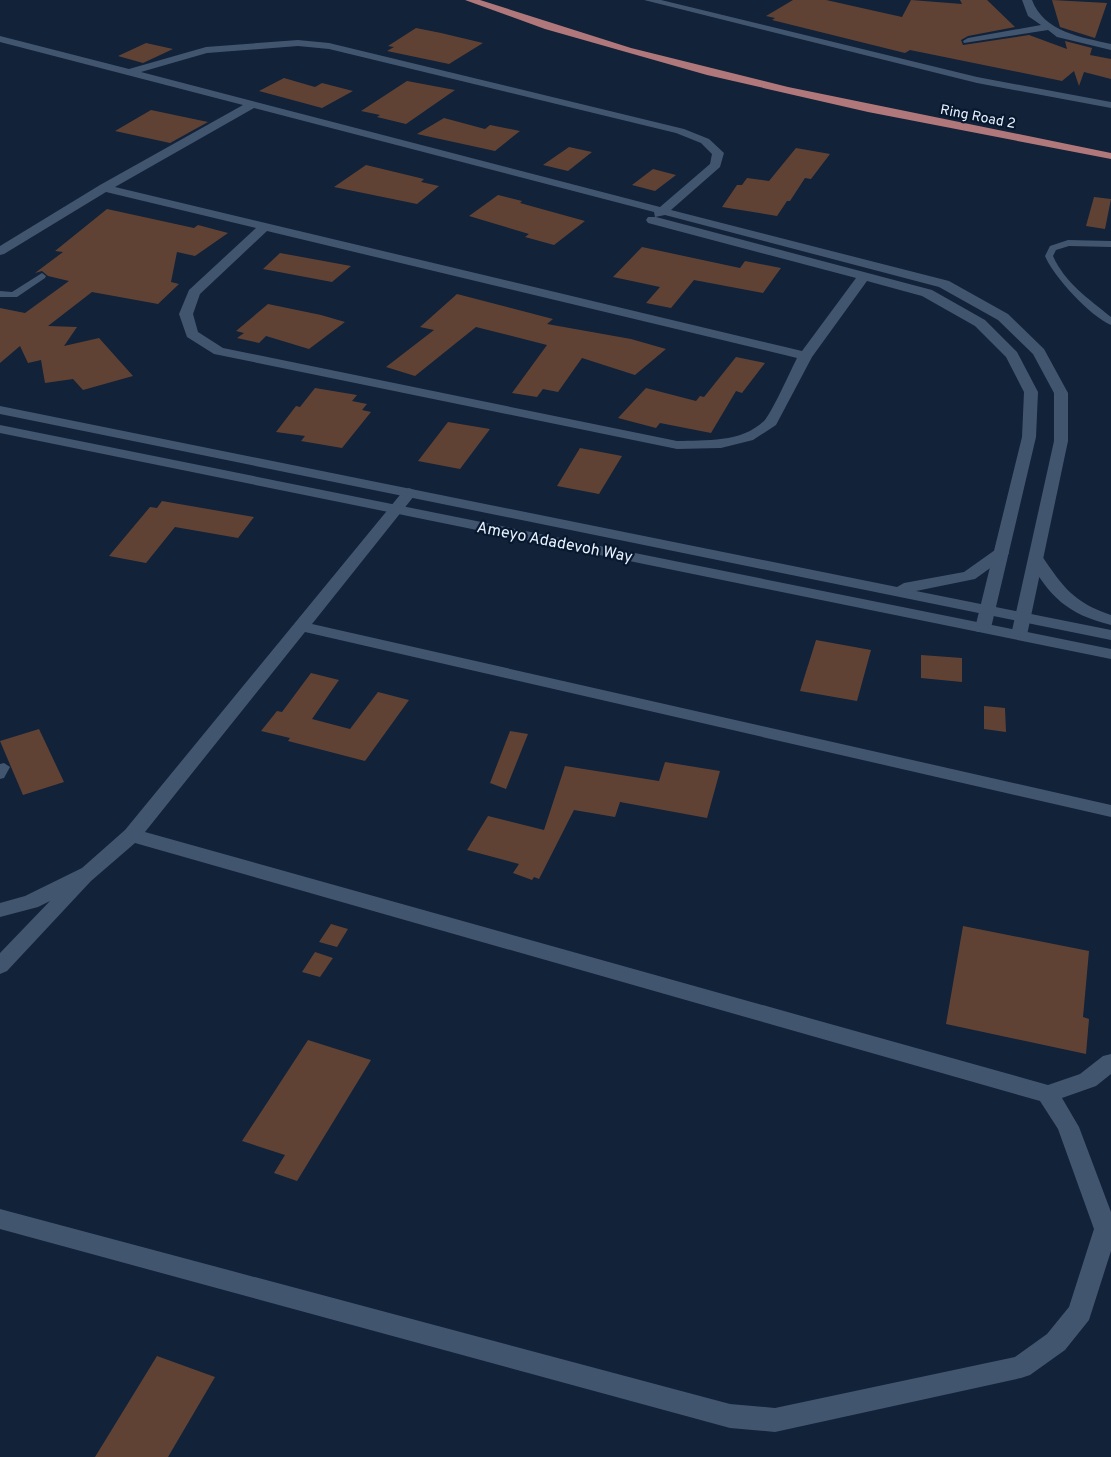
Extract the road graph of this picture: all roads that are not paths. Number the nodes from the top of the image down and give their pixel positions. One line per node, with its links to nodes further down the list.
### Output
1 (470, 0): 13 (main road, Ring Road 2)
2 (649, 0): 11 (street)
3 (1027, 0): 4 (street)
4 (1048, 27): 6 (street); 7 (street)
5 (0, 39): 9 (street)
6 (968, 41)
7 (1111, 47)
8 (0, 50): 12 (street)
9 (129, 73): 10 (street); 15 (street)
10 (254, 104): 12 (street); 15 (street)
11 (1111, 105)
12 (240, 112): 14 (street); 16 (street)
13 (1111, 156)
14 (104, 188): 17 (street); 19 (street)
15 (665, 210): 16 (street); 30 (street)
16 (652, 220): 21 (street)
17 (266, 225): 24 (street); 24 (street)
18 (1111, 244): 23 (lane)
19 (4, 245)
20 (42, 276): 22 (lane)
21 (864, 276): 24 (street); 29 (street)
22 (0, 294)
23 (1111, 322)
24 (805, 356)
25 (0, 410): 27 (street, Ameyo Adadevoh Way)
26 (0, 429): 28 (street, Ameyo Adadevoh Way)
27 (409, 493): 28 (street); 31 (street, Ameyo Adadevoh Way)
28 (395, 509): 35 (street); 36 (street, Ameyo Adadevoh Way)
29 (1001, 553): 31 (street); 32 (street)
30 (1035, 559): 33 (street); 34 (street)
31 (889, 590): 32 (street, Ameyo Adadevoh Way)
32 (987, 610): 33 (street, Ameyo Adadevoh Way); 36 (street)
33 (1023, 617): 37 (street); 38 (street, Ameyo Adadevoh Way)
34 (1111, 620)
35 (299, 626): 40 (street); 41 (street)
36 (983, 628): 37 (street, Ameyo Adadevoh Way)
37 (1019, 635): 39 (street, Ameyo Adadevoh Way)
38 (1111, 635)
39 (1111, 654)
40 (1111, 811)
41 (132, 835): 42 (street); 46 (street)
42 (89, 873): 43 (street); 44 (street)
43 (0, 910)
44 (0, 966)
45 (1111, 1062): 46 (street)
46 (1047, 1094): 48 (street)
47 (0, 1219): 48 (street)
48 (1108, 1237)

